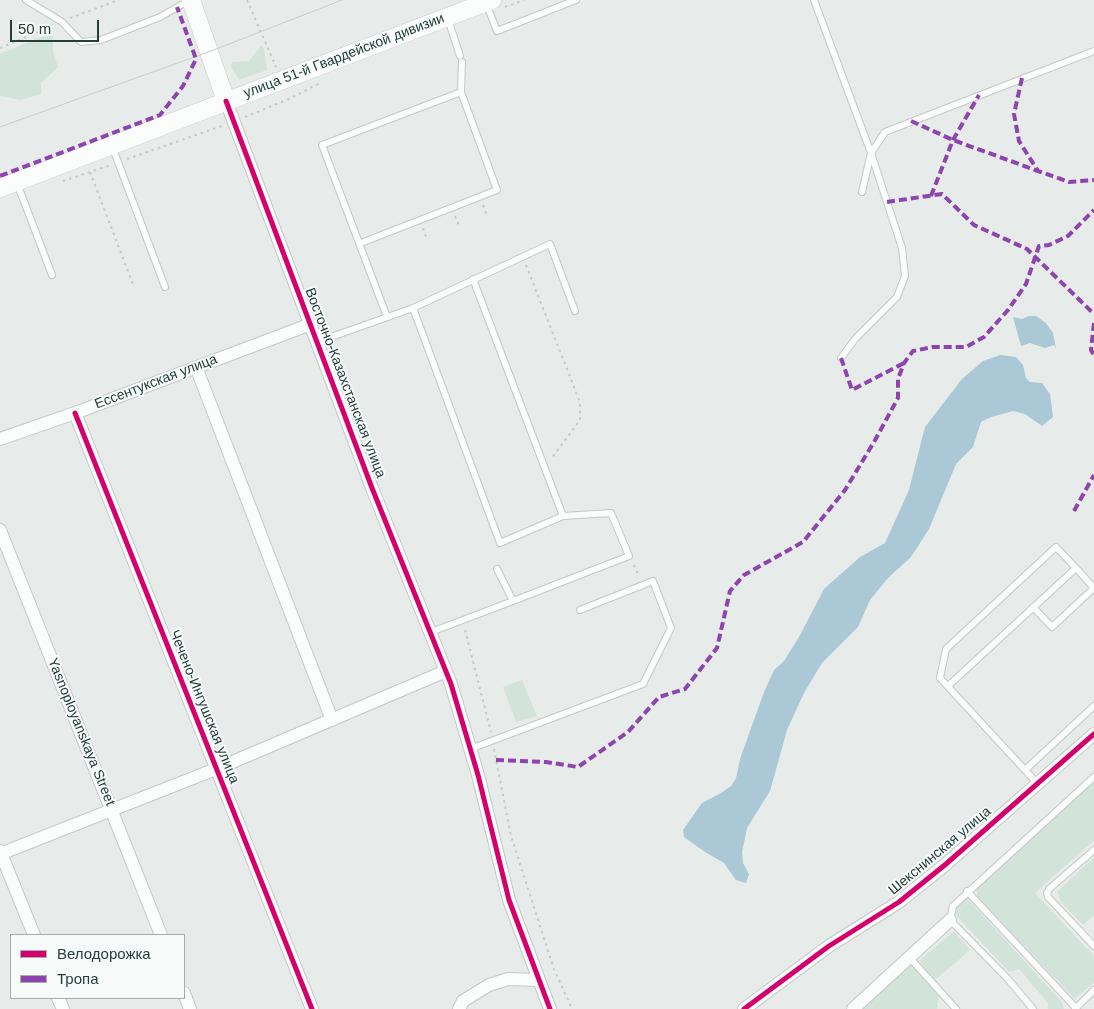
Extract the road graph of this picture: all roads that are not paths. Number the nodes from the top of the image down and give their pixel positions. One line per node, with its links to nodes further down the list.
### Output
1 (26, 0): 2 (lane)
2 (191, 0): 9 (main road, Восточно-Казахстанская улица)
3 (576, 0): 5 (lane)
4 (814, 0): 11 (lane)
5 (489, 1): 6 (main road, улица 51-й Гвардейской дивизии)
6 (447, 17): 8 (lane); 9 (main road, улица 51-й Гвардейской дивизии)
7 (1094, 51): 11 (lane)
8 (461, 92): 14 (lane); 14 (lane)
9 (226, 101): 10 (main road, улица 51-й Гвардейской дивизии); 21 (street, Восточно-Казахстанская улица)
10 (112, 145): 12 (main road, улица 51-й Гвардейской дивизии); 17 (lane)
11 (871, 153): 13 (lane); 23 (lane)
12 (8, 185): 15 (lane)
13 (862, 192)
14 (361, 243): 20 (lane)
15 (52, 275)
16 (473, 279): 18 (lane); 19 (lane); 27 (lane)
17 (165, 287)
18 (413, 308): 20 (lane); 27 (lane)
19 (575, 311)
20 (387, 317): 22 (lane)
21 (311, 324): 22 (street, Восточно-Казахстанская улица); 24 (street, Ессентукская улица)
22 (317, 342): 35 (street, Восточно-Казахстанская улица)
23 (841, 358)
24 (196, 367): 25 (street, Ессентукская улица); 39 (street)
25 (75, 413): 26 (street, Ессентукская улица); 42 (street, Чечено-Ингушская улица)
26 (0, 439)
27 (562, 516): 32 (lane)
28 (0, 530): 46 (street, Yasnoployanskaya Street)
29 (1076, 568): 31 (lane); 33 (lane); 37 (lane)
30 (497, 569): 32 (lane)
31 (1094, 588): 33 (lane)
32 (513, 601): 35 (lane)
33 (1034, 607): 37 (lane)
34 (580, 610): 41 (lane)
35 (431, 632): 36 (street, Восточно-Казахстанская улица)
36 (446, 671): 39 (street); 41 (street, Восточно-Казахстанская улица)
37 (948, 686): 43 (lane)
38 (1094, 706): 43 (lane)
39 (332, 720): 42 (street)
40 (1094, 734): 45 (street, Шекснинская улица)
41 (470, 749): 55 (street, Восточно-Казахстанская улица)
42 (216, 769): 46 (street); 60 (street, Чечено-Ингушская улица)
43 (1025, 770): 45 (lane)
44 (1094, 777): 49 (lane)
45 (1037, 783): 63 (street, Шекснинская улица)
46 (112, 810): 48 (street); 52 (street, Yasnoployanskaya Street)
47 (1094, 850): 53 (lane)
48 (0, 853): 51 (street)
49 (967, 891): 50 (lane); 58 (lane)
50 (950, 920): 54 (street); 66 (lane)
51 (34, 934)
52 (161, 934)
53 (1094, 946)
54 (909, 957): 64 (street); 65 (lane)
55 (538, 980): 61 (street); 62 (street, Восточно-Казахстанская улица)
56 (1094, 990): 58 (lane)
57 (185, 996): 59 (street)
58 (1076, 1008)
59 (190, 1009)
60 (312, 1009)
61 (459, 1009)
62 (550, 1009)
63 (744, 1009)
64 (853, 1009)
65 (956, 1009)
66 (1033, 1009)

